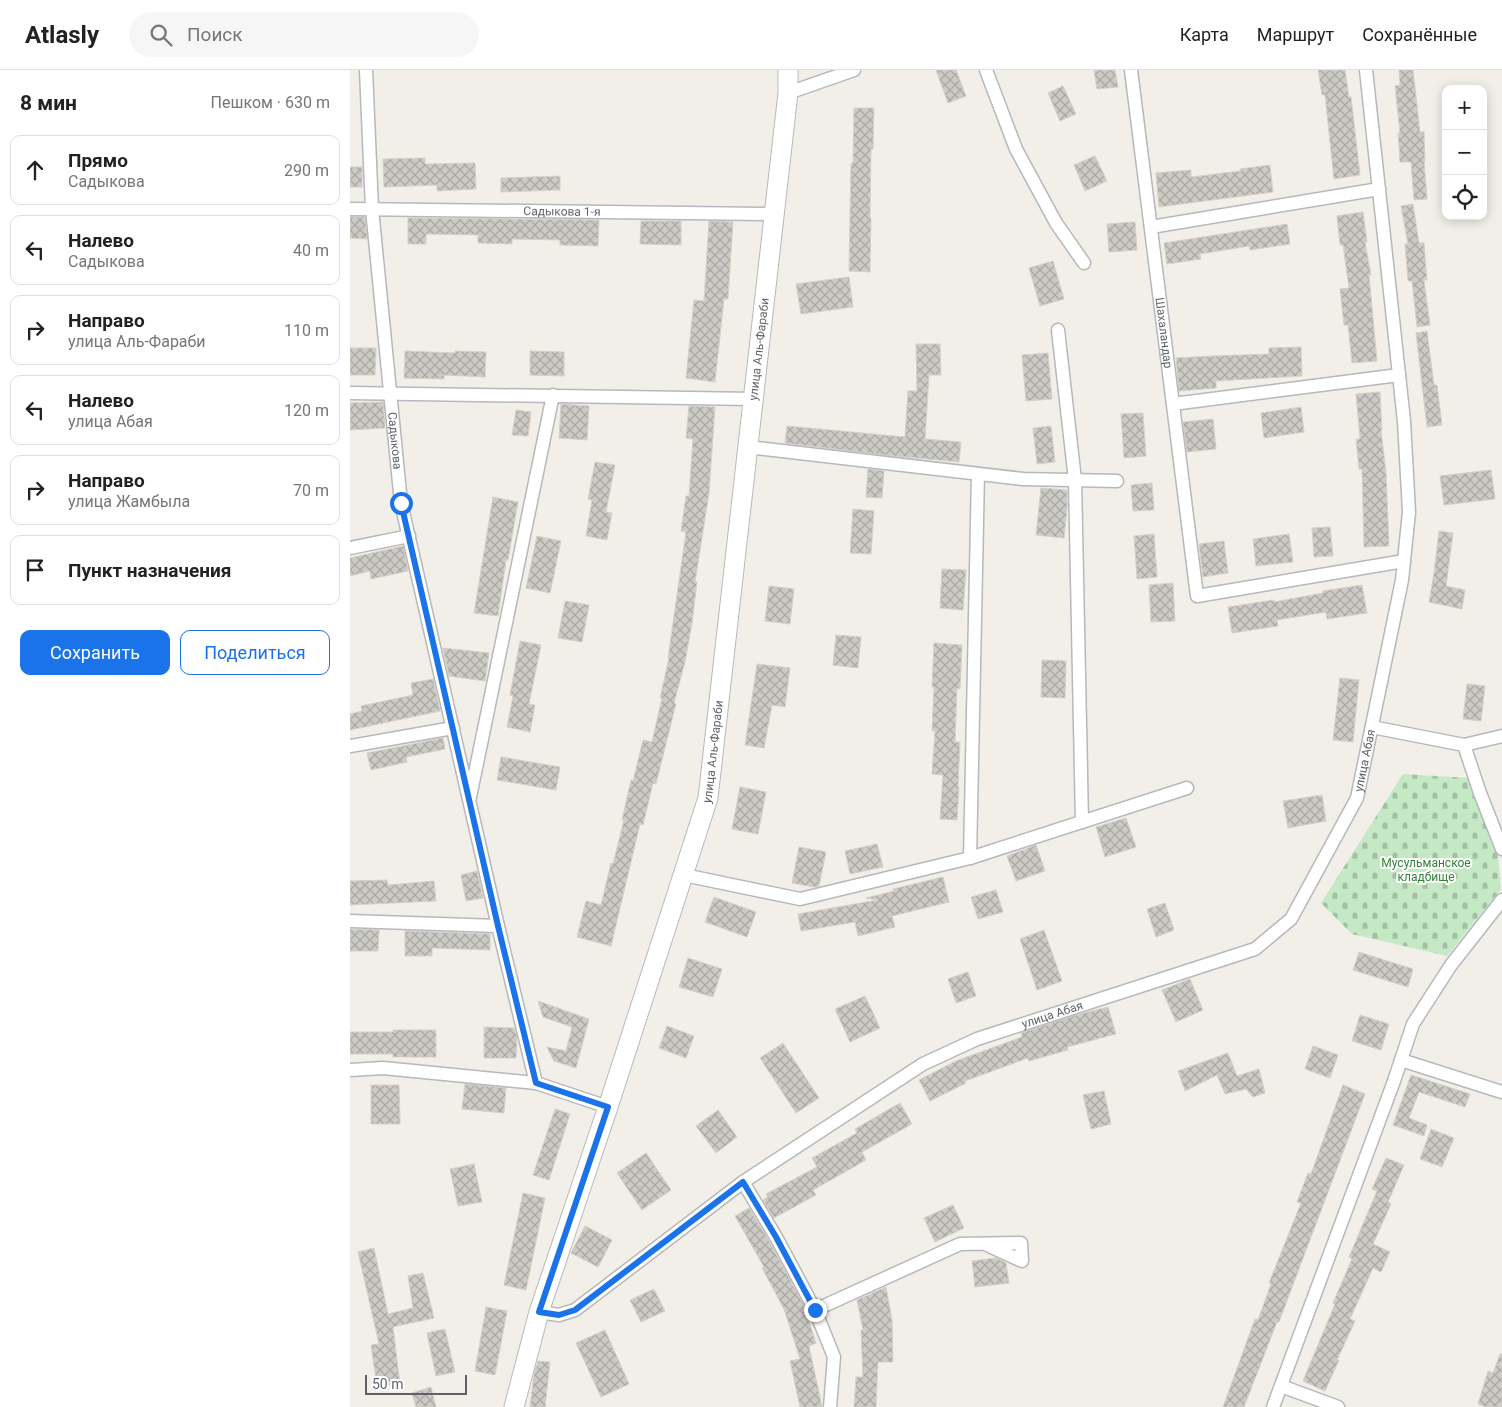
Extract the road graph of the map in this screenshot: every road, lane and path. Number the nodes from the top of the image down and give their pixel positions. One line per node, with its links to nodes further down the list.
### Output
1 (366, 70): 10 (street, Садыкова)
2 (788, 70): 7 (main road, улица Аль-Фараби)
3 (854, 70): 7 (street)
4 (986, 70): 13 (street)
5 (1132, 70): 12 (street, Шахаландар)
6 (1366, 70): 8 (street)
7 (788, 93): 11 (main road, улица Аль-Фараби)
8 (1379, 190): 12 (street); 15 (street)
9 (350, 209): 10 (street, Садыкова 1-я)
10 (372, 209): 11 (street, Садыкова 1-я); 17 (street, Садыкова)
11 (774, 214): 19 (main road, улица Аль-Фараби)
12 (1151, 227): 20 (street, Шахаландар)
13 (1084, 263)
14 (1058, 330): 23 (street)
15 (1399, 375): 20 (street); 27 (street)
16 (350, 393): 17 (street)
17 (390, 393): 18 (street); 25 (street, Садыкова)
18 (553, 396): 19 (street); 34 (street)
19 (754, 399): 21 (main road, улица Аль-Фараби)
20 (1173, 404): 27 (street, Шахаландар)
21 (748, 447): 22 (street); 38 (main road, улица Аль-Фараби)
22 (978, 474): 23 (street); 37 (street)
23 (1075, 480): 24 (street); 35 (street)
24 (1117, 481)
25 (409, 536): 26 (street); 29 (street, Садыкова)
26 (350, 548)
27 (1404, 561): 28 (street)
28 (1372, 726): 31 (street, улица Абая); 47 (street, улица Абая)
29 (453, 728): 32 (street); 34 (street, Садыкова)
30 (1502, 736): 31 (street, улица Абая)
31 (1464, 745): 36 (street)
32 (350, 746)
33 (1186, 788): 35 (street)
34 (469, 801): 41 (street, Садыкова)
35 (1082, 822): 37 (street)
36 (1502, 850)
37 (970, 858): 38 (street)
38 (684, 875): 46 (main road, улица Аль-Фараби)
39 (1502, 900): 42 (street)
40 (350, 920): 41 (street)
41 (498, 926): 44 (street, Садыкова)
42 (1401, 1060): 45 (street); 51 (street)
43 (350, 1070): 44 (street)
44 (536, 1083): 46 (street)
45 (1502, 1092)
46 (608, 1107): 50 (main road, улица Аль-Фараби)
47 (743, 1182): 49 (street); 50 (street, улица Абая)
48 (985, 1244): 49 (street)
49 (815, 1310): 53 (street)
50 (539, 1312): 52 (main road, улица Аль-Фараби)
51 (1281, 1386): 54 (street); 55 (street)
52 (514, 1407)
53 (830, 1407)
54 (1273, 1407)
55 (1338, 1407)

